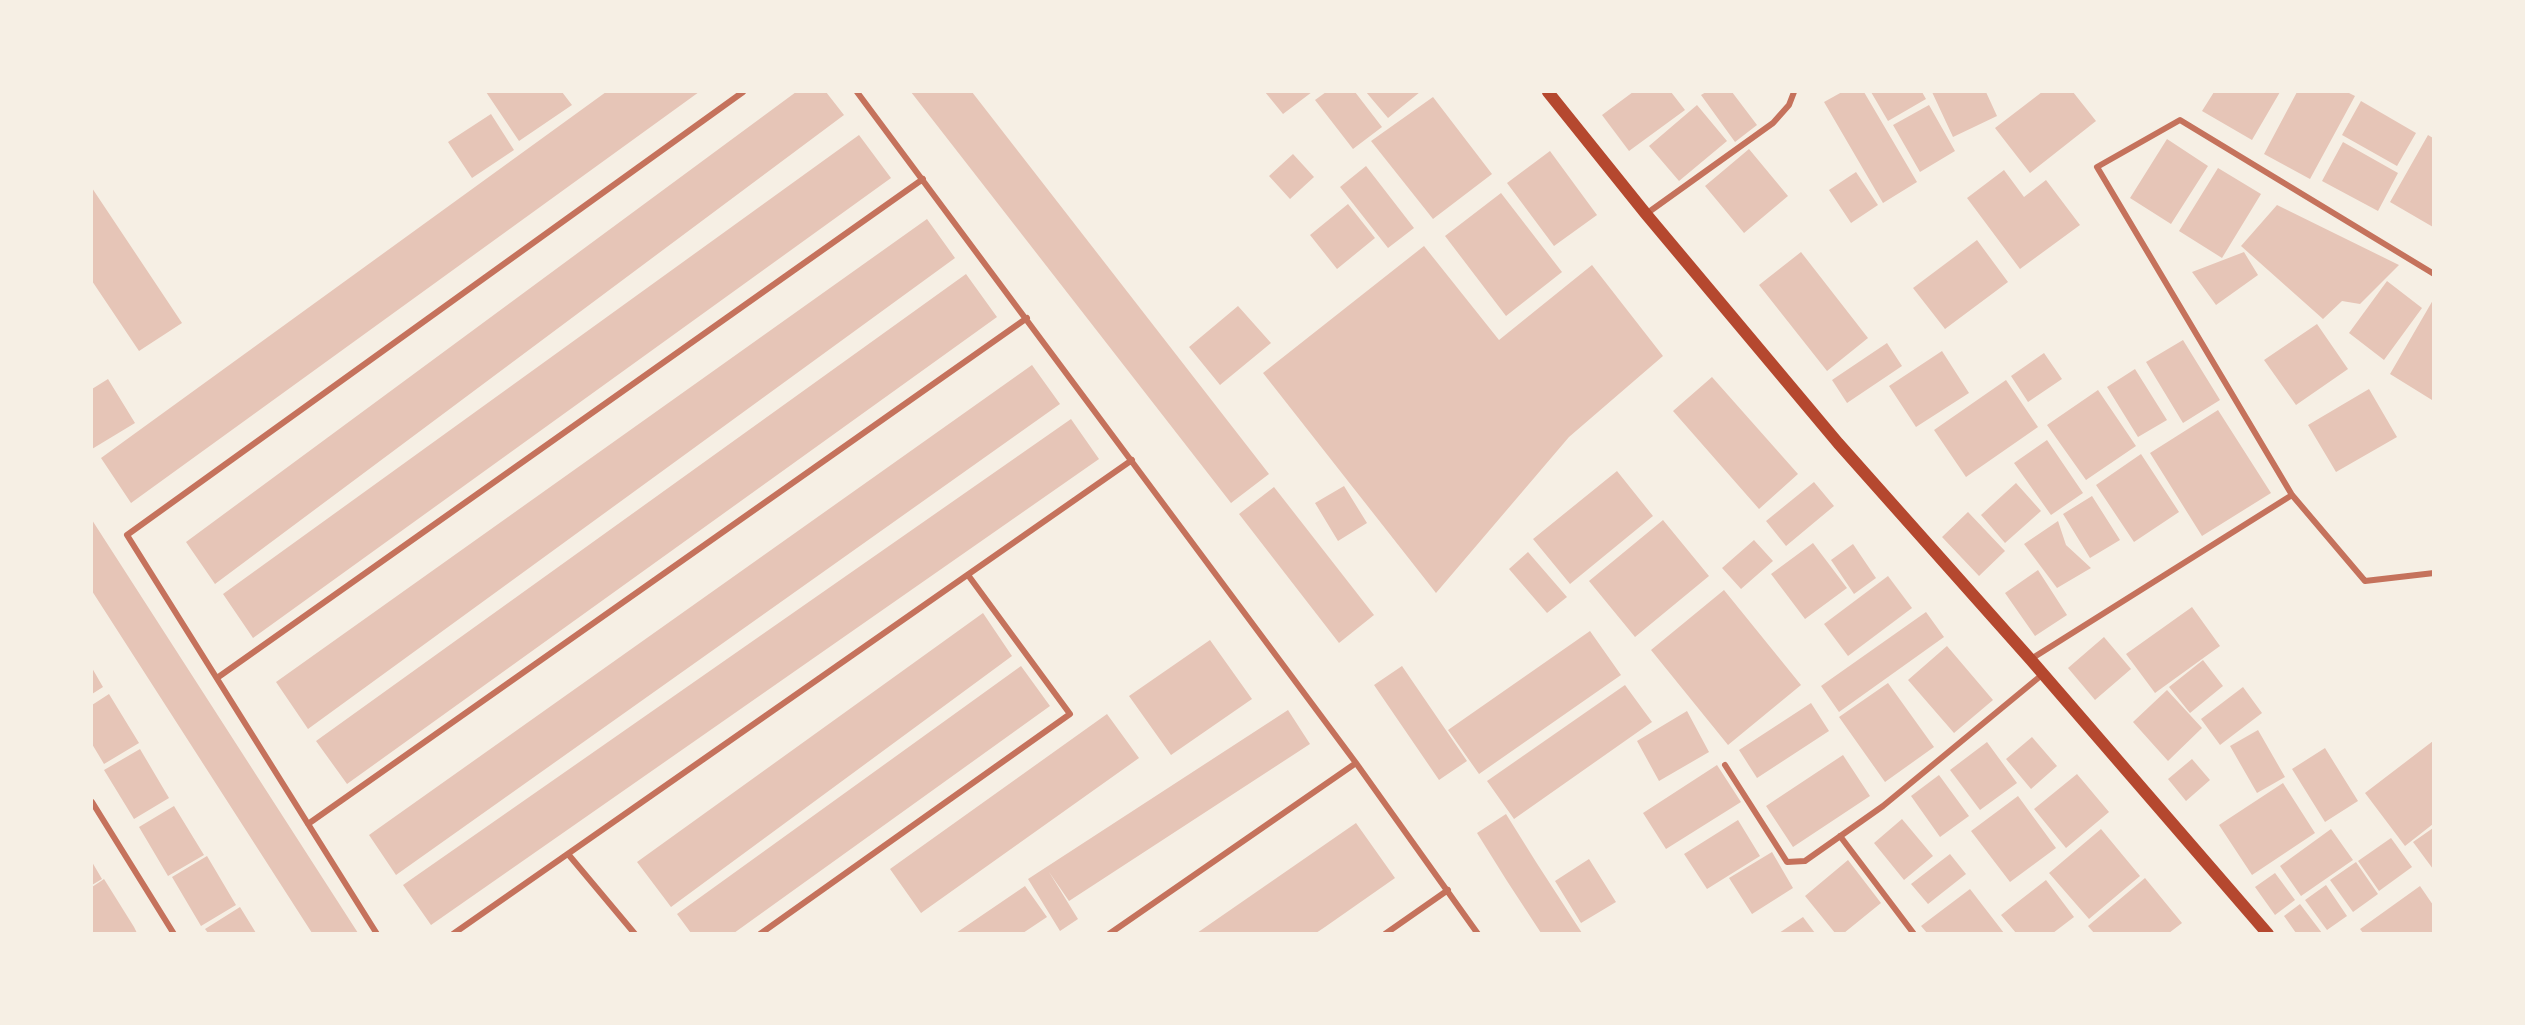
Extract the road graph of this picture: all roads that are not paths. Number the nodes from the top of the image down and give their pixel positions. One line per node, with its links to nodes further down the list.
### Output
1 (743, 92): 15 (street)
2 (857, 92): 5 (street)
3 (1548, 92): 6 (main road)
4 (1794, 92): 6 (street)
5 (923, 179): 8 (street); 15 (street)
6 (1646, 214): 13 (main road)
7 (2433, 274): 10 (street)
8 (1027, 318): 9 (street); 19 (street)
9 (1132, 460): 12 (street); 16 (street)
10 (2292, 495): 11 (street); 13 (street)
11 (2433, 573)
12 (968, 575): 21 (street); 27 (street)
13 (2031, 660): 14 (main road)
14 (2043, 674): 20 (street); 32 (main road)
15 (217, 678): 19 (street)
16 (1356, 763): 22 (street); 28 (street)
17 (1725, 765): 20 (street)
18 (92, 802): 23 (street)
19 (308, 824): 24 (street)
20 (1840, 836): 31 (street)
21 (568, 854): 25 (street); 26 (street)
22 (1448, 890): 29 (street); 30 (street)
23 (174, 933)
24 (376, 933)
25 (453, 933)
26 (635, 933)
27 (760, 933)
28 (1109, 933)
29 (1385, 933)
30 (1478, 933)
31 (1914, 933)
32 (2268, 933)

